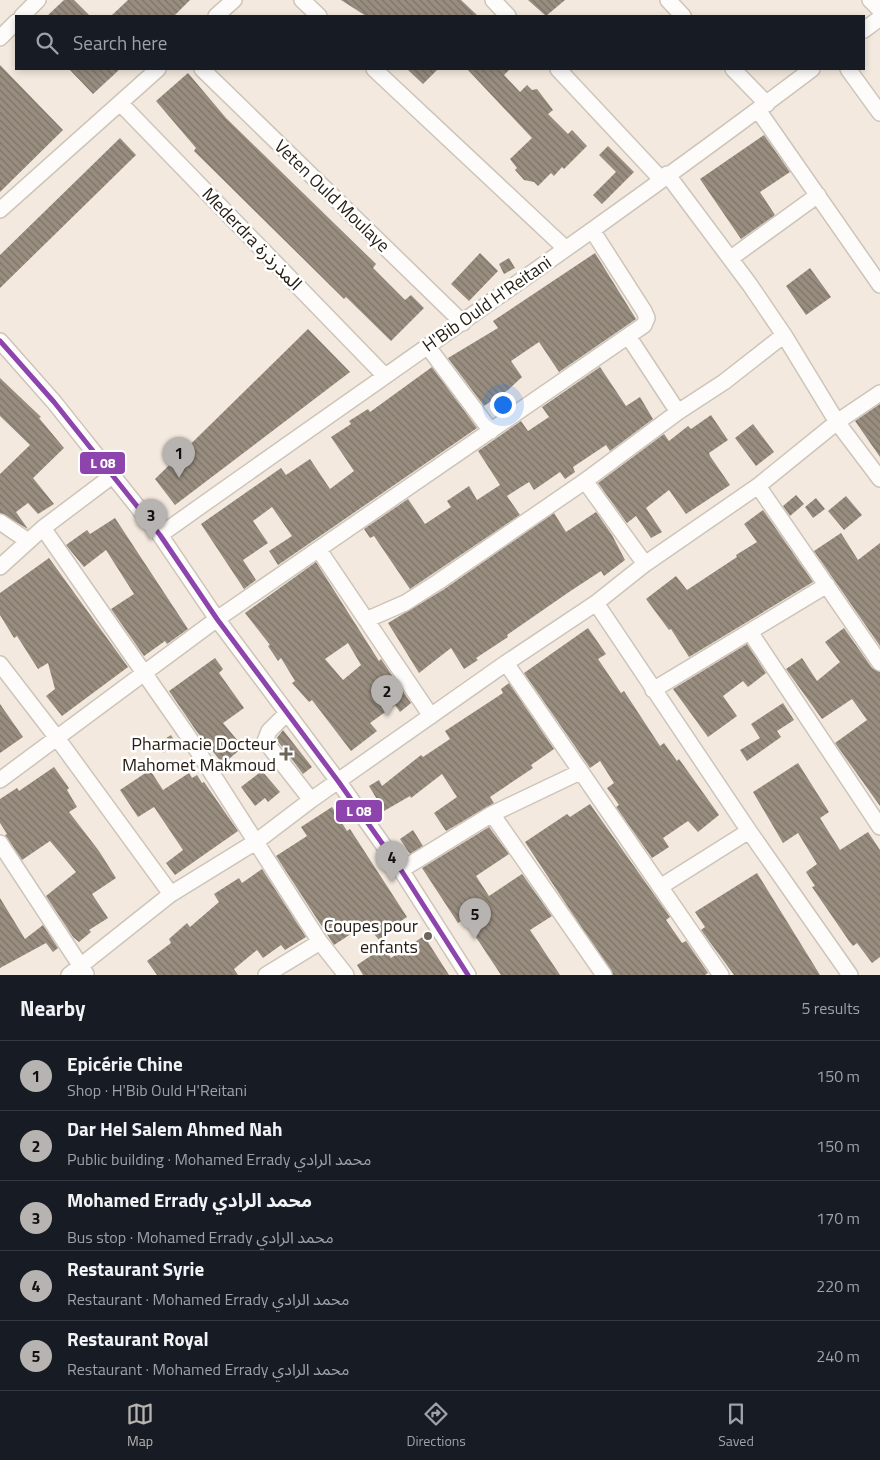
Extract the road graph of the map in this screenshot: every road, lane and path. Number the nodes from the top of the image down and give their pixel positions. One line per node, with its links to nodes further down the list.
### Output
1 (38, 0): 8 (street)
2 (234, 0): 9 (street)
3 (302, 0): 10 (street)
4 (493, 0): 11 (street)
5 (668, 0): 12 (street)
6 (870, 0): 7 (street)
7 (880, 10)
8 (23, 15)
9 (217, 15)
10 (318, 15)
11 (507, 15)
12 (682, 15)
13 (880, 18): 15 (street)
14 (15, 23): 16 (street)
15 (865, 29)
16 (0, 38)
17 (157, 70): 24 (street)
18 (203, 70): 34 (street, Veten Ould Moulaye)
19 (375, 70): 31 (street)
20 (559, 70): 27 (street)
21 (734, 70): 25 (street)
22 (811, 70): 25 (street, H'Bib Ould H'Reitani)
23 (849, 70): 26 (street)
24 (120, 103): 29 (street); 39 (street, Mederdra المذرذرة)
25 (762, 107): 27 (street, H'Bib Ould H'Reitani); 28 (street)
26 (880, 112)
27 (664, 177): 30 (street, H'Bib Ould H'Reitani); 32 (street)
28 (818, 194): 32 (street); 33 (street)
29 (0, 210)
30 (592, 230): 31 (street, H'Bib Ould H'Reitani); 35 (street)
31 (565, 248): 34 (street, H'Bib Ould H'Reitani)
32 (731, 258): 36 (street)
33 (880, 286)
34 (463, 322): 38 (street, H'Bib Ould H'Reitani)
35 (628, 336): 41 (street); 43 (street)
36 (784, 336): 41 (street); 42 (street)
37 (1, 344): 44 (street)
38 (428, 347): 39 (street, H'Bib Ould H'Reitani); 43 (street)
39 (384, 375): 50 (street, H'Bib Ould H'Reitani)
40 (880, 393): 42 (street)
41 (678, 412): 46 (street)
42 (837, 422): 45 (street); 47 (street)
43 (491, 431): 52 (street)
44 (112, 476): 49 (street); 50 (street)
45 (880, 480)
46 (585, 481): 53 (street); 58 (street)
47 (758, 486): 53 (street); 55 (street)
48 (0, 522): 51 (street)
49 (43, 528): 51 (street); 63 (street)
50 (160, 535): 57 (street)
51 (28, 541): 54 (street)
52 (319, 550): 57 (street); 58 (street)
53 (645, 564): 56 (street)
54 (0, 567)
55 (827, 585): 59 (street); 61 (street)
56 (596, 603): 60 (street); 64 (street)
57 (217, 619): 63 (street); 65 (street)
58 (366, 620): 66 (street)
59 (750, 632): 64 (street); 73 (street)
60 (506, 663): 66 (street); 68 (street)
61 (880, 663)
62 (0, 664): 67 (street)
63 (144, 674): 67 (street); 75 (street)
64 (653, 690): 74 (street)
65 (288, 713): 70 (street); 71 (street)
66 (431, 716): 70 (street)
67 (57, 738): 69 (street); 79 (street)
68 (580, 772): 72 (street); 78 (street)
69 (0, 780)
70 (338, 781): 71 (street); 77 (street)
71 (311, 800): 75 (street)
72 (492, 814): 77 (street); 85 (street)
73 (880, 827)
74 (749, 831): 78 (street); 87 (street)
75 (258, 841): 79 (street); 80 (street)
76 (0, 843): 81 (street)
77 (401, 870): 84 (street)
78 (660, 887): 86 (street)
79 (171, 894): 81 (street)
80 (320, 942): 82 (street); 83 (street)
81 (79, 972)
82 (266, 975)
83 (346, 975)
84 (468, 975)
85 (604, 975)
86 (721, 975)
87 (850, 975)

